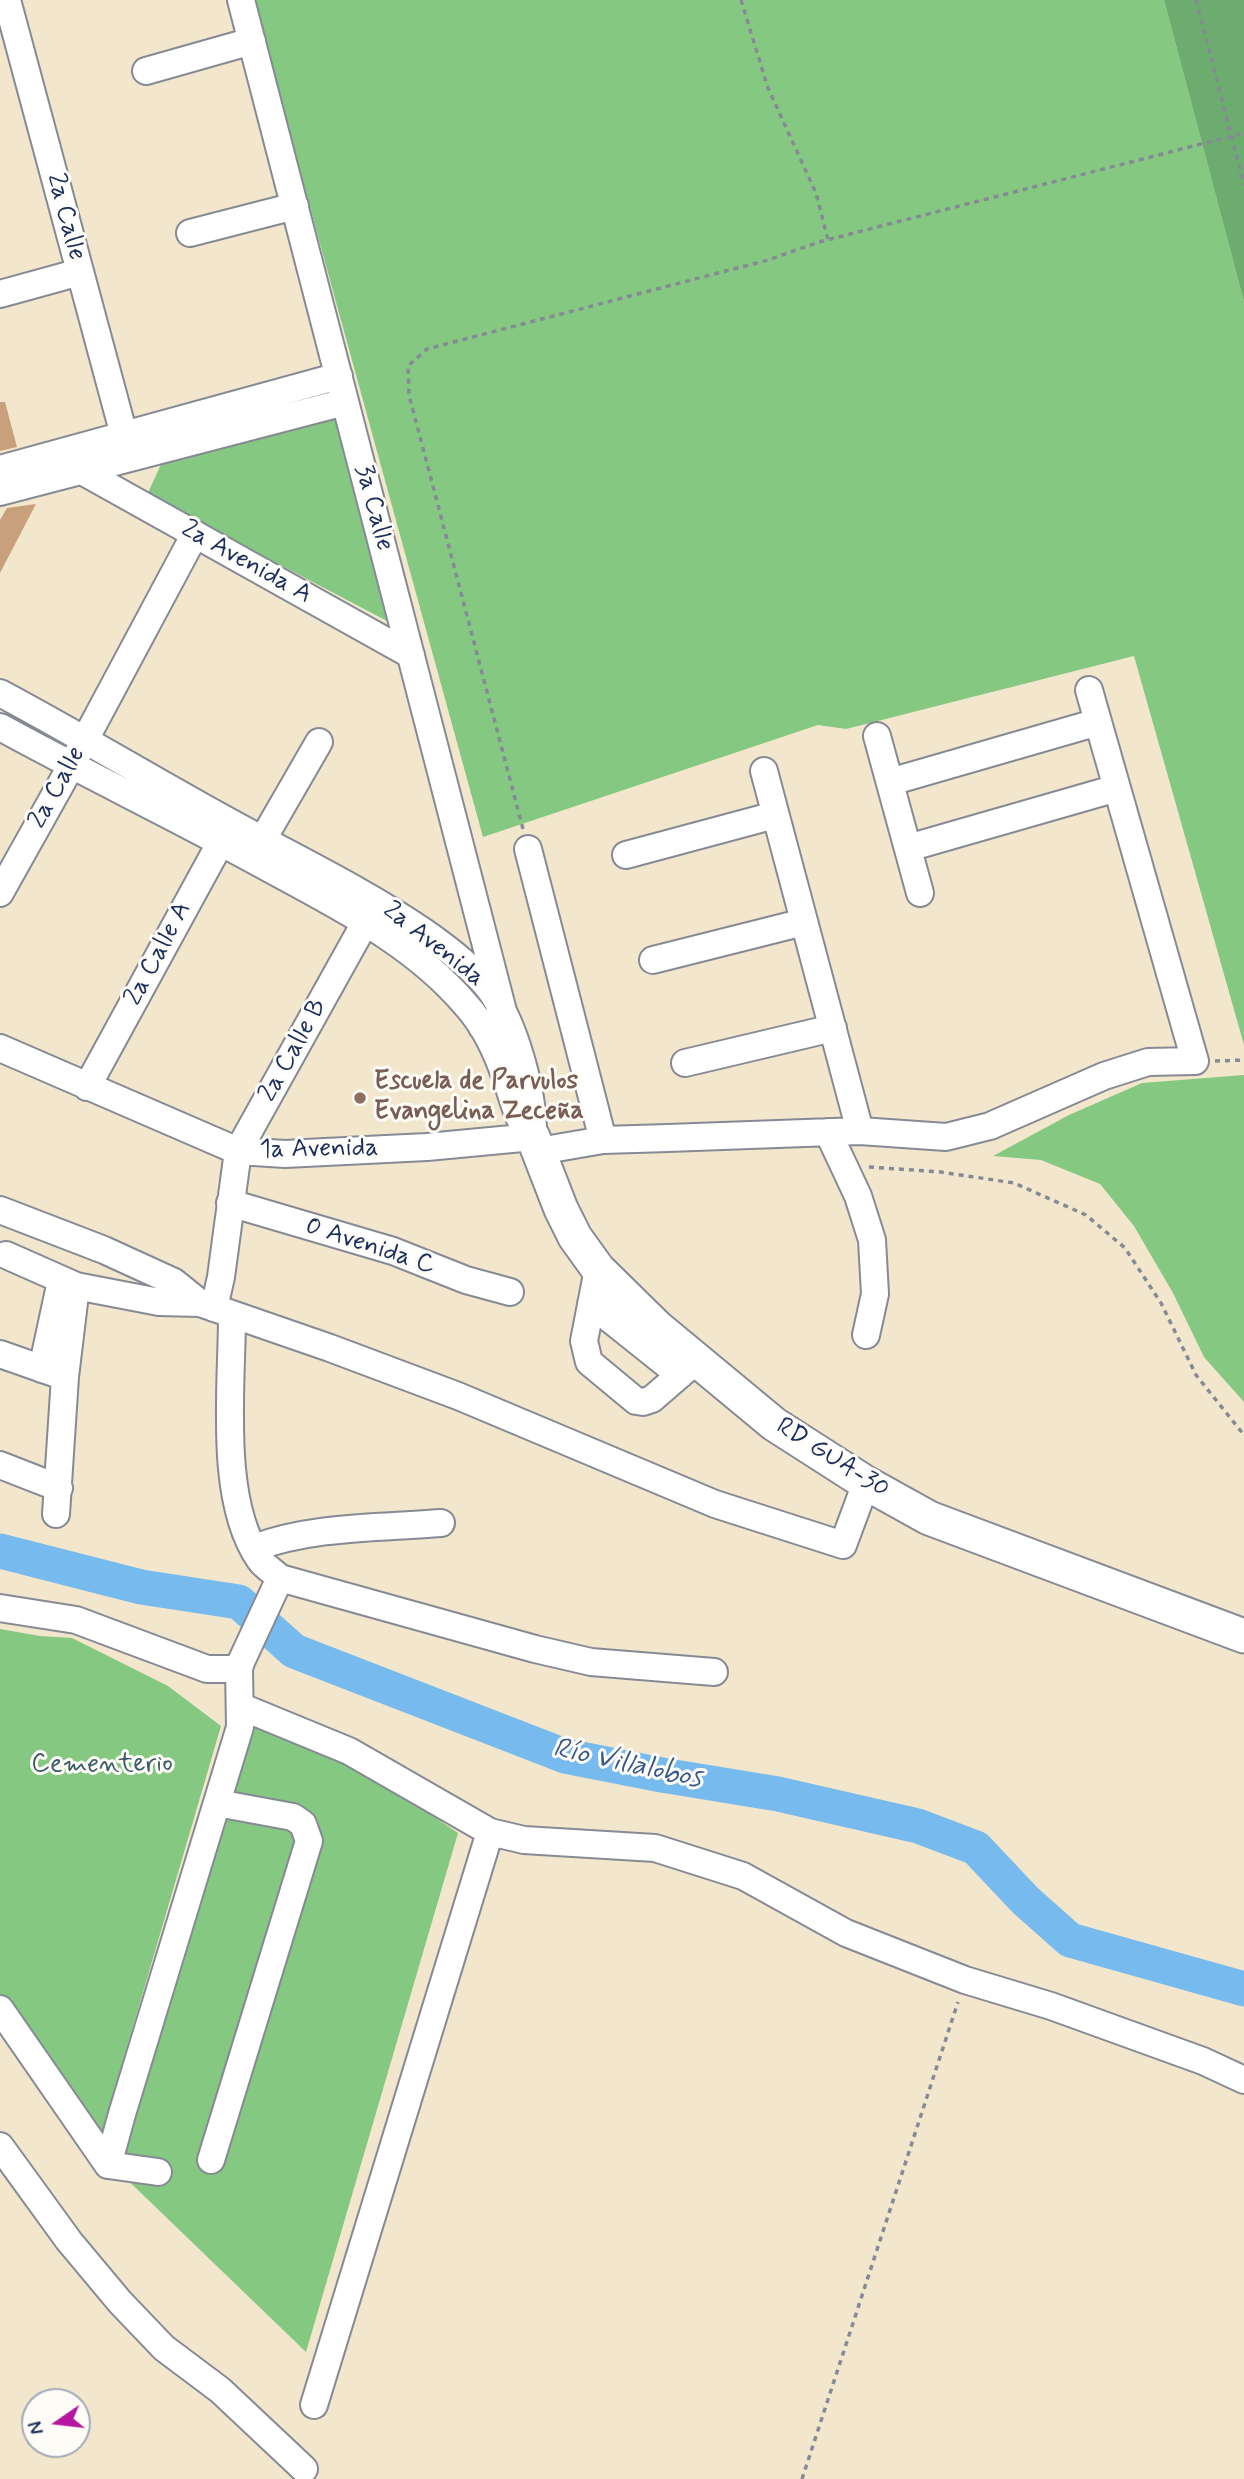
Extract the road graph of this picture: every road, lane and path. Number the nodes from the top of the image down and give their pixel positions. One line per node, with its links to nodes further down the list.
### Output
1 (7, 0): 13 (street, 2a Calle)
2 (241, 0): 5 (street, 3a Calle)
3 (741, 0): 12 (path)
4 (1196, 0): 8 (path)
5 (252, 41): 6 (street); 10 (street, 3a Calle)
6 (146, 71)
7 (1244, 133): 8 (path)
8 (1231, 136): 9 (path); 12 (path)
9 (1244, 185)
10 (295, 206): 11 (street); 15 (street, 3a Calle)
11 (190, 233)
12 (828, 240): 38 (path)
13 (80, 272): 14 (street); 17 (street, 2a Calle)
14 (0, 294)
15 (339, 376): 16 (street, 3a Calle); 17 (street)
16 (345, 401): 19 (street); 22 (street, 3a Calle)
17 (124, 435): 18 (street)
18 (0, 469)
19 (80, 470): 20 (street); 21 (street, 2a Avenida A)
20 (0, 492)
21 (195, 534): 22 (street, 2a Avenida A); 28 (street, 2a Calle)
22 (411, 655): 45 (street, 3a Calle)
23 (1088, 690): 25 (street)
24 (0, 693): 28 (street, 2a Avenida)
25 (1098, 722): 32 (street); 33 (street)
26 (0, 727): 30 (street, 2a Avenida)
27 (877, 736): 32 (street)
28 (85, 738): 30 (street, 2a Calle); 35 (street, 2a Avenida)
29 (318, 742): 36 (street)
30 (71, 766): 35 (street, 2a Avenida); 40 (street, 2a Calle)
31 (764, 772): 34 (street)
32 (890, 782): 37 (street)
33 (1117, 788): 37 (street); 49 (street)
34 (775, 815): 39 (street); 43 (street)
35 (226, 832): 36 (street, 2a Avenida); 42 (street, 2a Avenida); 51 (street, 2a Calle A)
36 (263, 839): 45 (street, 2a Avenida)
37 (908, 848): 41 (street)
38 (528, 849): 54 (street)
39 (625, 855)
40 (0, 891)
41 (920, 893)
42 (366, 922): 45 (street, 2a Avenida); 56 (street, 2a Calle B)
43 (804, 922): 44 (street); 46 (street)
44 (653, 960)
45 (493, 1021): 55 (street, 2a Avenida)
46 (833, 1028): 50 (street); 52 (street)
47 (0, 1048): 51 (street, 1a Avenida)
48 (1244, 1060): 49 (path)
49 (1195, 1061): 52 (street, 1a Avenida)
50 (685, 1063)
51 (87, 1087): 56 (street, 1a Avenida)
52 (860, 1131): 53 (street, 1a Avenida)
53 (828, 1132): 54 (street, 1a Avenida); 57 (street)
54 (603, 1140): 55 (street, 1a Avenida)
55 (536, 1144): 56 (street, 1a Avenida); 61 (main road, RD GUA-30)
56 (238, 1151): 58 (street, 2a Calle B)
57 (843, 1167): 66 (street); 70 (path)
58 (230, 1203): 63 (street, 0 Avenida C); 65 (street, 2a Calle B)
59 (0, 1210): 65 (street)
60 (6, 1255): 62 (street)
61 (598, 1269): 64 (street); 68 (main road, RD GUA-30)
62 (68, 1284): 65 (street); 69 (street)
63 (510, 1292)
64 (591, 1304): 68 (street); 68 (street)
65 (215, 1309): 72 (street); 74 (street, 2a Calle B)
66 (866, 1335)
67 (0, 1354): 69 (street)
68 (689, 1367): 72 (main road, RD GUA-30)
69 (53, 1373): 71 (street)
70 (1244, 1435)
71 (0, 1465)
72 (866, 1483): 77 (main road, RD GUA-30)
73 (441, 1523): 74 (street)
74 (254, 1548): 75 (street, 2a Calle B)
75 (280, 1578): 78 (street); 79 (street)
76 (0, 1608): 78 (street)
77 (1244, 1636)
78 (240, 1665): 80 (street)
79 (714, 1672)
80 (241, 1717): 81 (street); 82 (street)
81 (217, 1803): 87 (street); 88 (street)
82 (490, 1832): 83 (street); 90 (street)
83 (965, 1980): 85 (street); 92 (path)
84 (0, 2009): 88 (street)
85 (1244, 2080)
86 (0, 2146): 91 (street)
87 (211, 2160)
88 (108, 2165): 89 (street)
89 (158, 2172)
90 (314, 2405)
91 (304, 2469)
92 (802, 2479)

